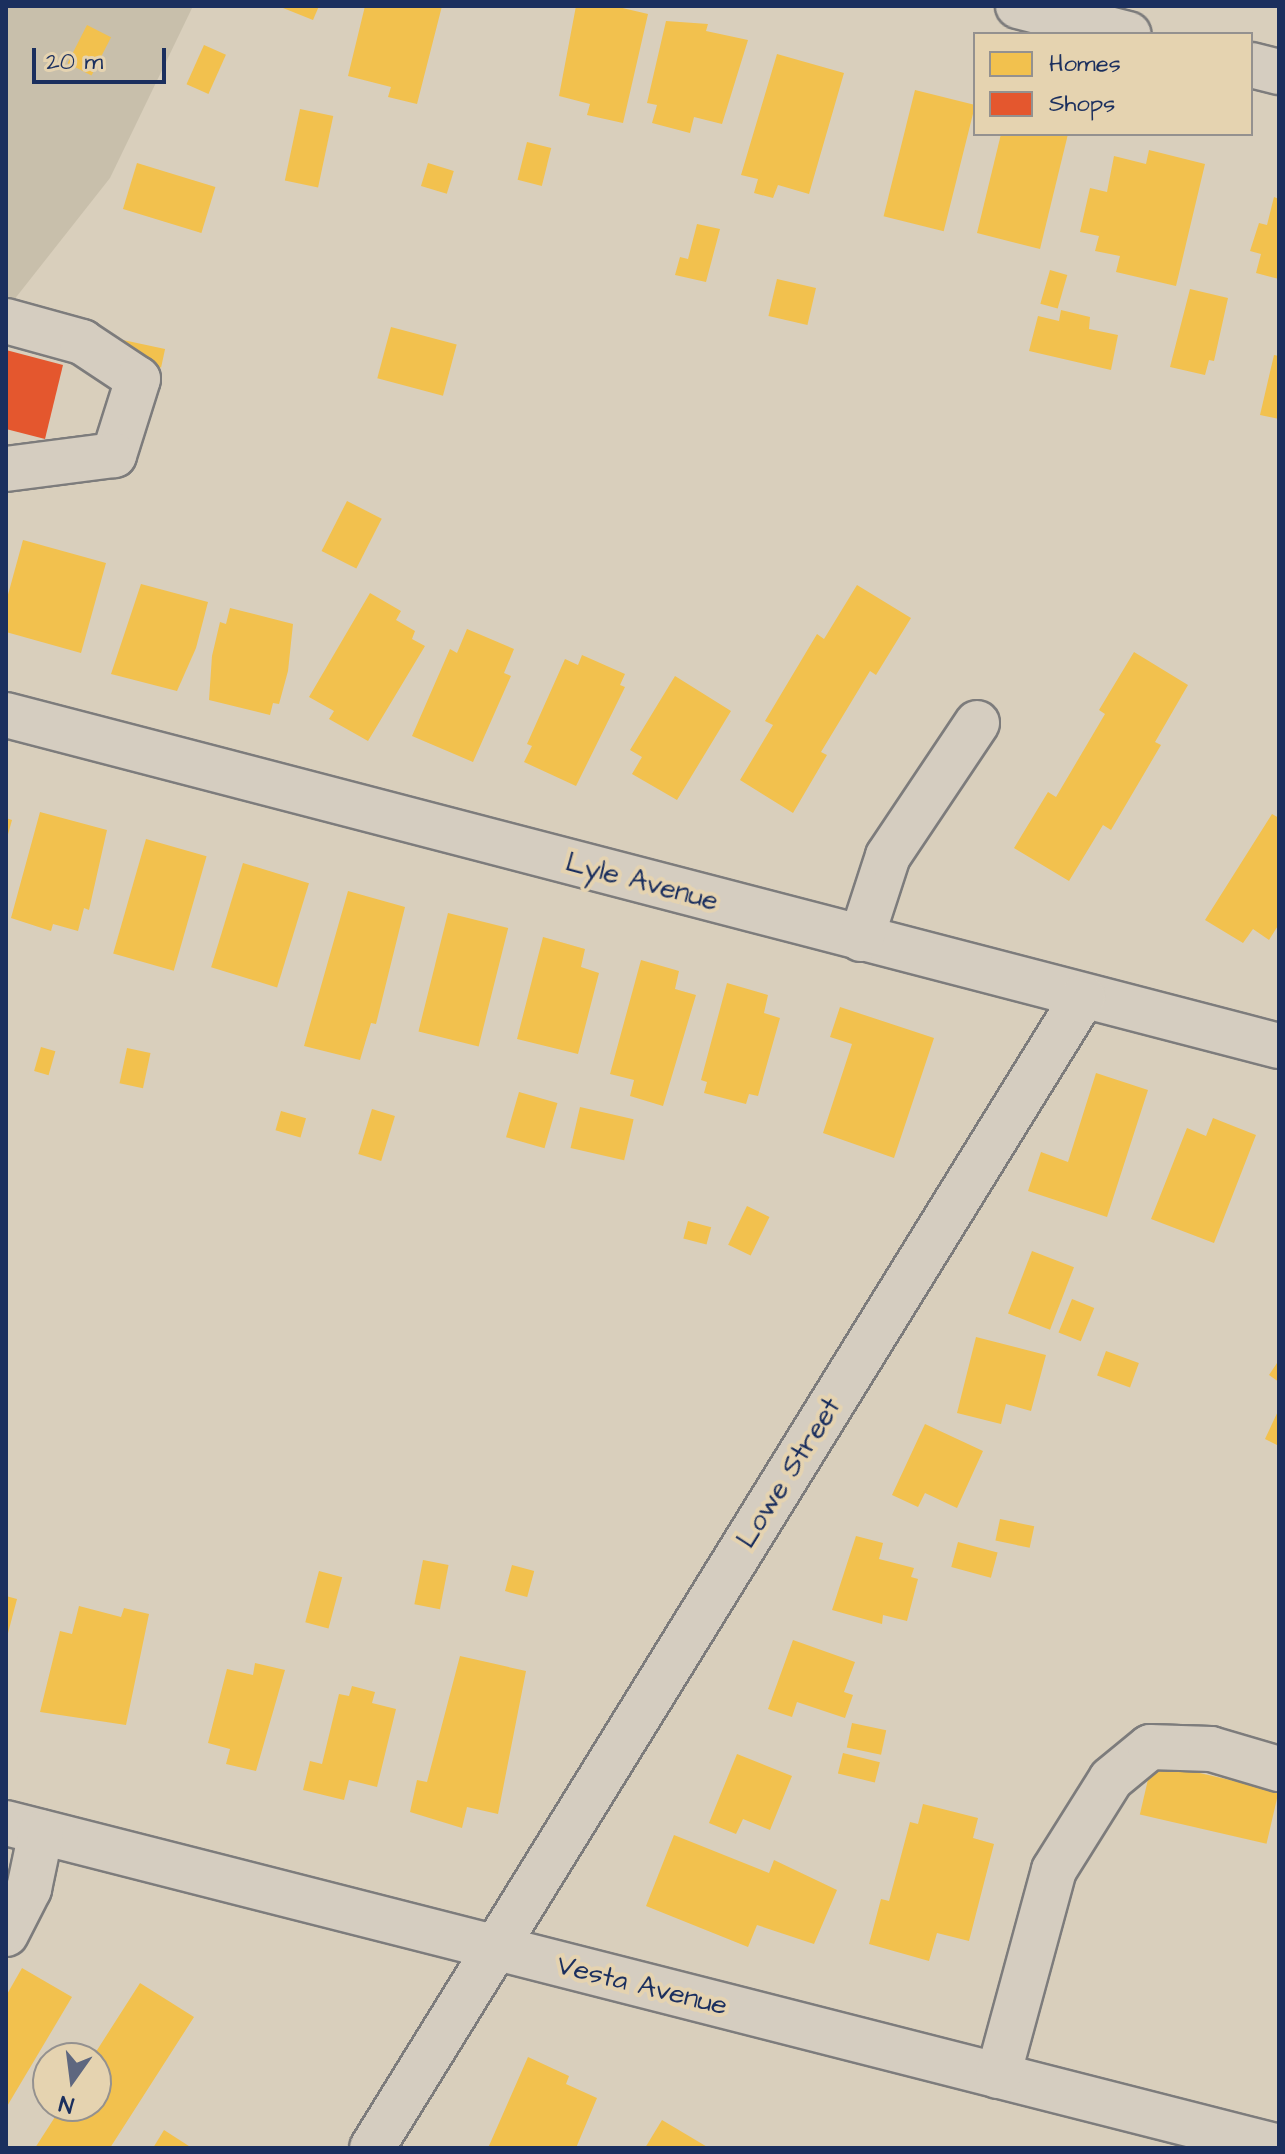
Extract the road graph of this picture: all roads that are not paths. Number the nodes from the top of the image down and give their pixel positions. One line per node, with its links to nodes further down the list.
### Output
1 (1018, 6): 2 (street)
2 (1120, 32)
3 (1253, 66): 4 (street)
4 (1279, 72)
5 (6, 321): 6 (street)
6 (6, 469)
7 (6, 715): 9 (street, Lyle Avenue)
8 (977, 723): 9 (street)
9 (861, 939): 10 (street, Lyle Avenue)
10 (1083, 997): 11 (street, Lyle Avenue); 15 (street, Lowe Street)
11 (1279, 1046)
12 (1279, 1769): 16 (street)
13 (23, 1828): 14 (street); 15 (street, Vesta Avenue)
14 (6, 1934)
15 (495, 1948): 16 (street, Vesta Avenue); 18 (street, Lowe Street)
16 (998, 2076): 17 (street, Vesta Avenue)
17 (1279, 2147)
18 (372, 2148)

